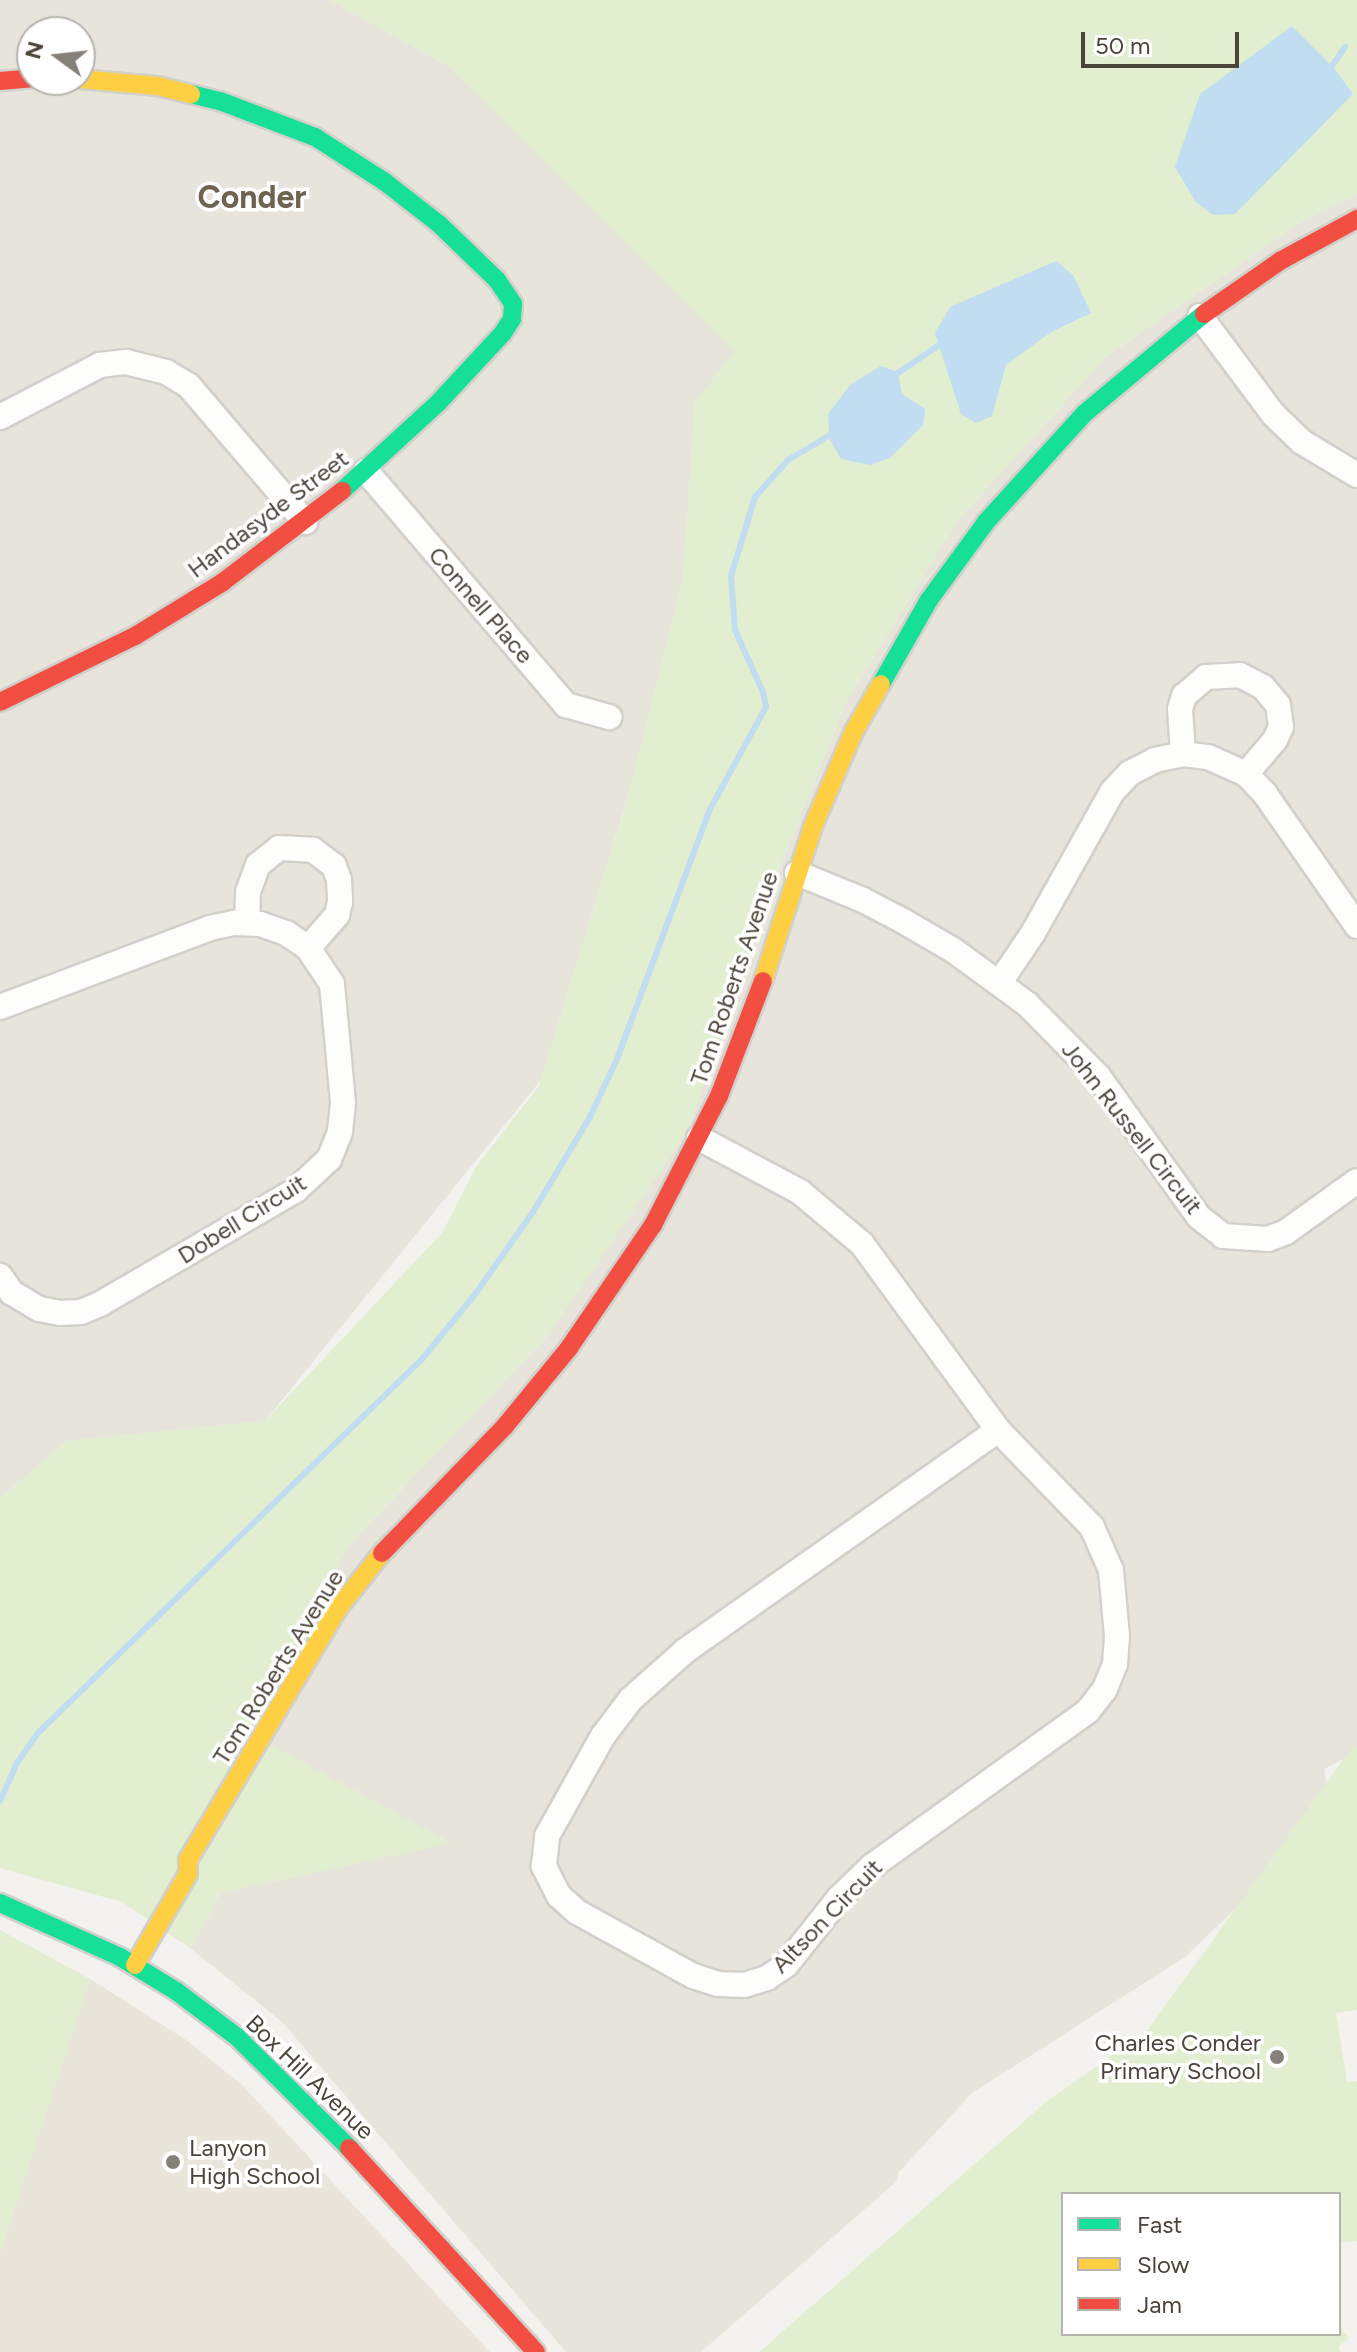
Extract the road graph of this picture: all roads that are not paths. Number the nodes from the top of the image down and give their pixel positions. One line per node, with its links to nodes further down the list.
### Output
1 (96, 80): 5 (street, Handasyde Street)
2 (1357, 219): 3 (street, Tom Roberts Avenue)
3 (1200, 316): 6 (street); 12 (street, Tom Roberts Avenue)
4 (0, 417): 7 (street)
5 (366, 471): 7 (street, Handasyde Street); 9 (street, Connell Place)
6 (1357, 475)
7 (305, 522): 8 (street, Handasyde Street)
8 (0, 702)
9 (609, 717)
10 (1183, 754): 11 (street); 11 (street); 16 (street)
11 (1246, 774): 14 (street)
12 (797, 873): 16 (street, John Russell Circuit); 18 (street, Tom Roberts Avenue)
13 (247, 922): 15 (street, Dobell Circuit); 15 (street); 17 (street, Dobell Circuit)
14 (1357, 926)
15 (308, 948): 20 (street, Dobell Circuit)
16 (1000, 982): 19 (street, John Russell Circuit)
17 (0, 1007)
18 (699, 1138): 21 (street, Altson Circuit); 23 (street, Tom Roberts Avenue)
19 (1357, 1181)
20 (0, 1276)
21 (998, 1430): 21 (street, Altson Circuit)
22 (0, 1903): 23 (street, Box Hill Avenue)
23 (128, 1961): 24 (street, Box Hill Avenue)
24 (536, 2352)

